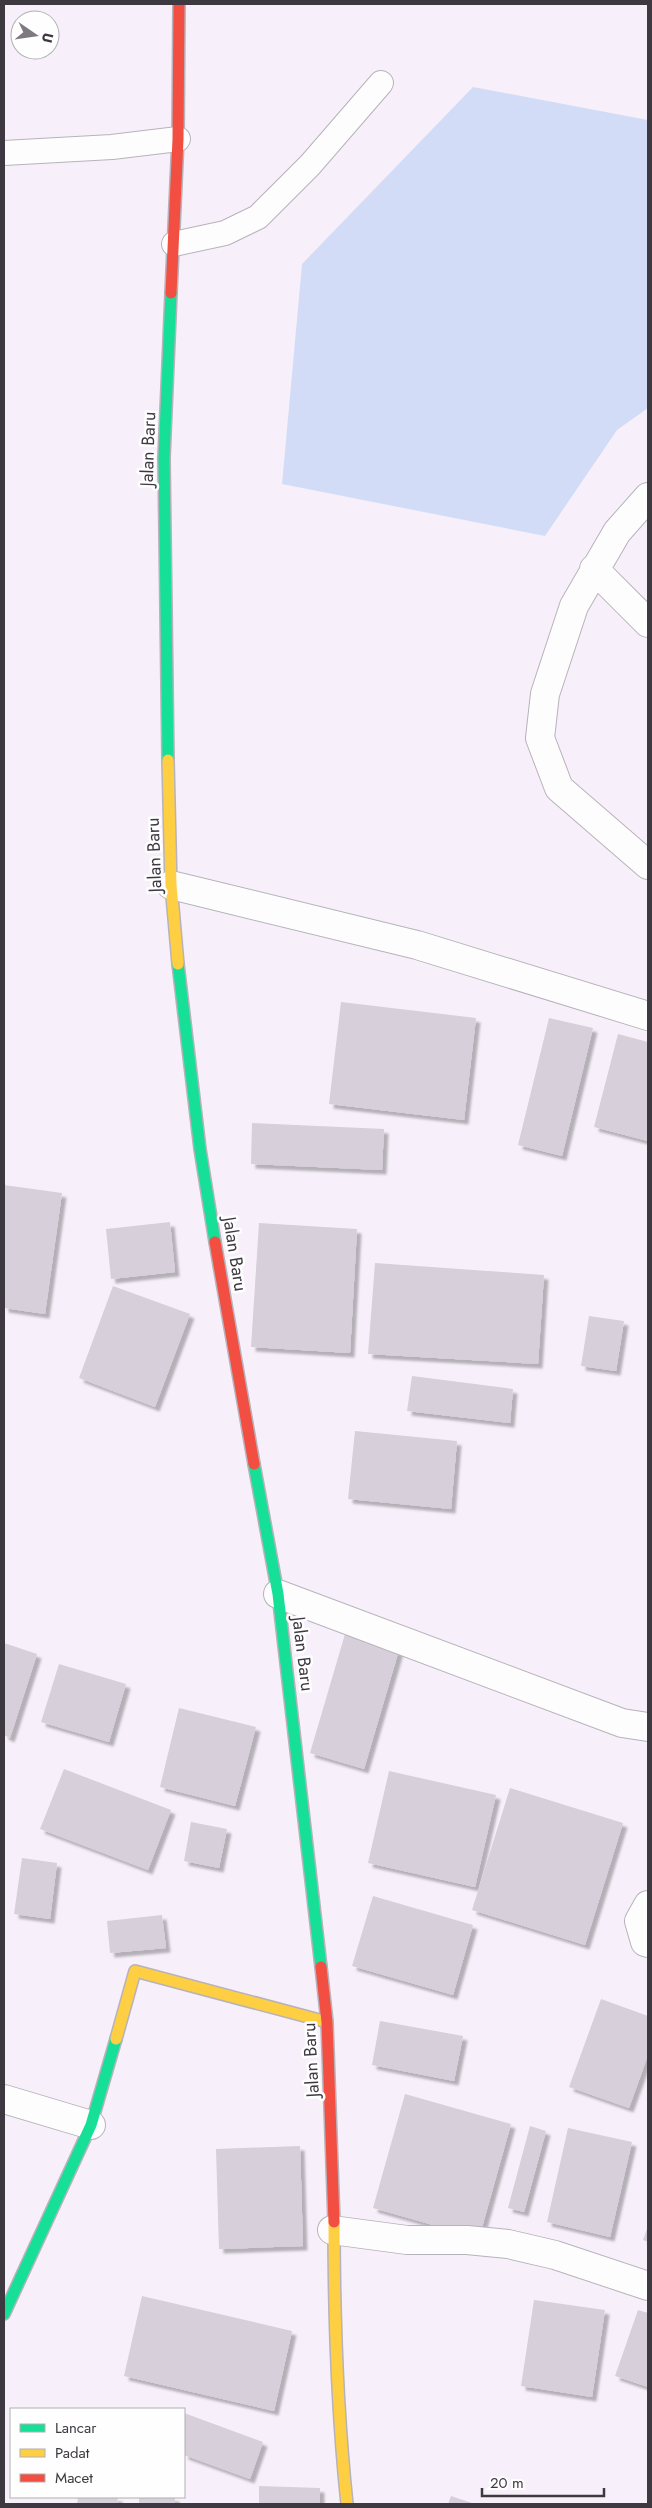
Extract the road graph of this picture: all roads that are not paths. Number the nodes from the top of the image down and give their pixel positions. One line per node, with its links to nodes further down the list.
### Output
1 (179, 4): 3 (main road, Jalan Baru)
2 (381, 83): 5 (lane)
3 (178, 139): 4 (lane); 5 (main road, Jalan Baru)
4 (4, 154)
5 (174, 244): 10 (main road, Jalan Baru)
6 (648, 498): 7 (street)
7 (594, 568): 8 (street); 9 (street)
8 (648, 623)
9 (648, 864)
10 (171, 885): 11 (street); 12 (main road, Jalan Baru)
11 (648, 1016)
12 (278, 1594): 13 (street); 16 (main road, Jalan Baru)
13 (648, 1727)
14 (648, 1905): 15 (street)
15 (648, 1943)
16 (327, 2022): 18 (main road); 19 (main road, Jalan Baru)
17 (4, 2099): 18 (street)
18 (91, 2125): 21 (main road)
19 (332, 2230): 20 (street); 22 (main road, Jalan Baru)
20 (648, 2286)
21 (4, 2314)
22 (347, 2504)

